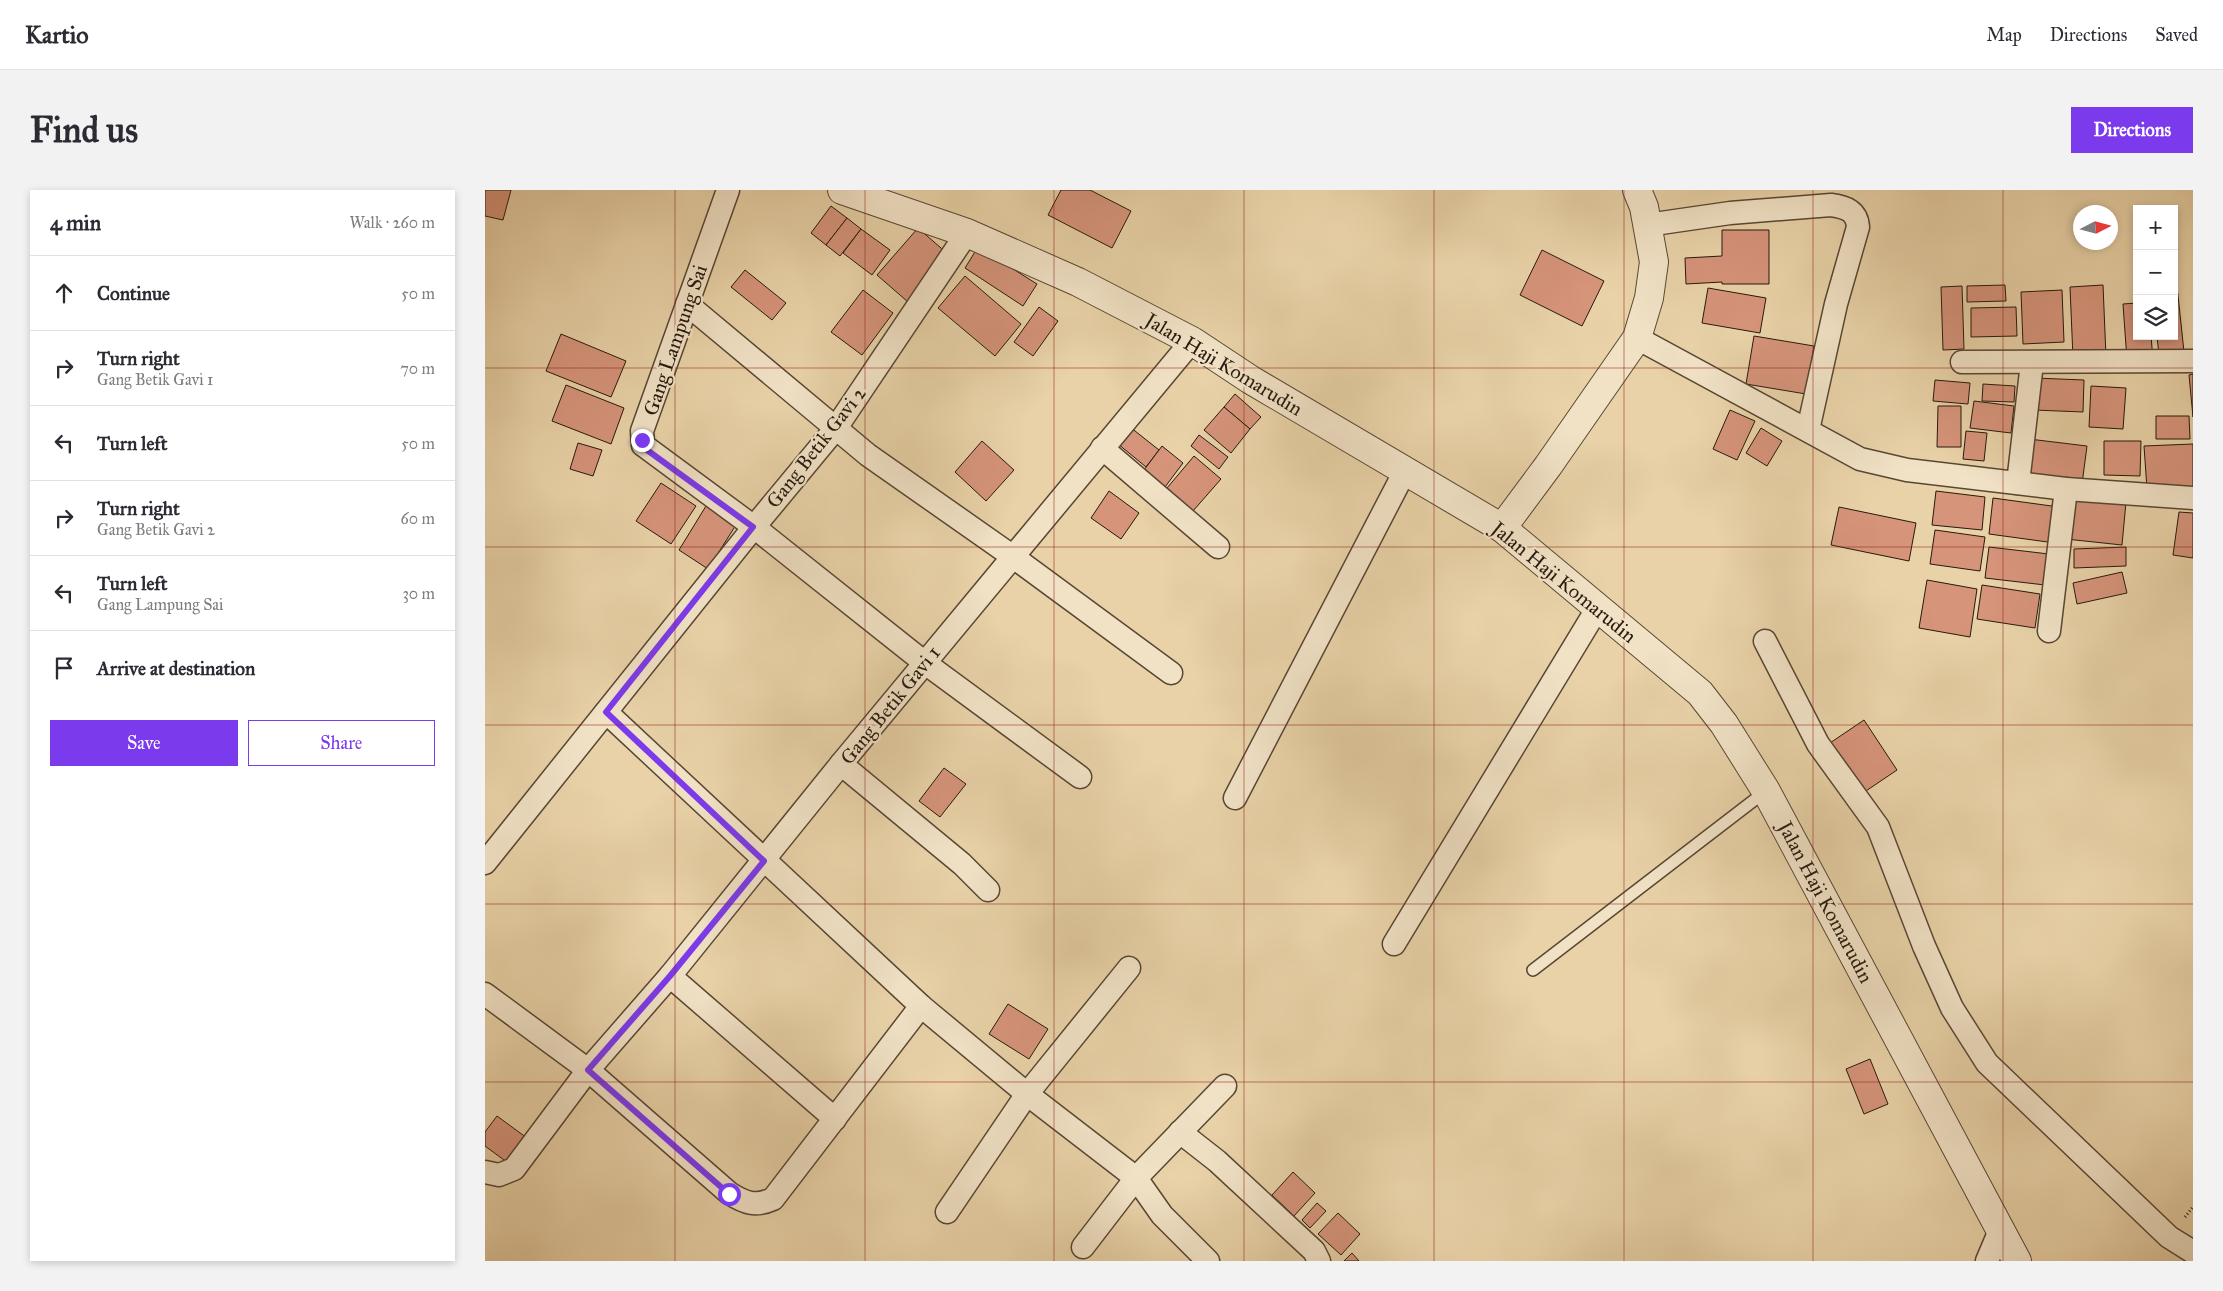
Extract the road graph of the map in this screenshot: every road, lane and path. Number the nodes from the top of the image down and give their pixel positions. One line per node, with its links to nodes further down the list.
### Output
1 (728, 190): 6 (street, Gang Lampung Sai)
2 (842, 190): 5 (street, Jalan Haji Komarudin)
3 (1637, 190): 4 (street)
4 (1647, 225): 7 (street); 13 (street)
5 (967, 234): 8 (street, Jalan Haji Komarudin); 12 (street, Gang Betik Gavi 2)
6 (687, 304): 12 (street); 19 (street, Gang Lampung Sai)
7 (1637, 338): 13 (street); 20 (street)
8 (1192, 340): 14 (street, Gang Betik Gavi 1); 15 (street, Jalan Haji Komarudin)
9 (2193, 361): 11 (street)
10 (1962, 362): 11 (street)
11 (2032, 363): 16 (street)
12 (836, 428): 19 (street, Gang Betik Gavi 2); 22 (street)
13 (1808, 430): 16 (street)
14 (1103, 448): 21 (street); 22 (street, Gang Betik Gavi 1)
15 (1405, 471): 20 (street, Jalan Haji Komarudin); 32 (street)
16 (2018, 483): 17 (street)
17 (2066, 488): 18 (street); 24 (street)
18 (2193, 498)
19 (753, 527): 26 (street, Gang Lampung Sai); 28 (street, Gang Betik Gavi 2)
20 (1502, 528): 23 (street, Jalan Haji Komarudin)
21 (1218, 547)
22 (1012, 556): 26 (street, Gang Betik Gavi 1); 27 (street)
23 (1597, 609): 31 (street, Jalan Haji Komarudin); 36 (street)
24 (2049, 631)
25 (1765, 641): 52 (street)
26 (925, 663): 29 (street, Gang Betik Gavi 1); 30 (street, Gang Lampung Sai)
27 (1171, 673)
28 (606, 712): 33 (street); 34 (street, Gang Betik Gavi 2)
29 (841, 764): 33 (street, Gang Betik Gavi 1); 35 (street)
30 (1080, 776)
31 (1766, 791): 38 (lane); 50 (street, Jalan Haji Komarudin)
32 (1235, 798)
33 (764, 861): 39 (street, Gang Betik Gavi 1); 41 (street)
34 (485, 863)
35 (988, 890)
36 (1394, 944)
37 (1129, 968): 44 (street)
38 (1533, 970)
39 (670, 976): 42 (street, Gang Betik Gavi 1); 45 (street)
40 (485, 994): 42 (street)
41 (921, 1006): 44 (street); 45 (street)
42 (588, 1070): 45 (street); 47 (street, Gang Betik Gavi 1)
43 (1225, 1086): 46 (street)
44 (1027, 1094): 48 (street); 49 (street)
45 (835, 1119)
46 (1180, 1132): 48 (street); 54 (street)
47 (485, 1172)
48 (1136, 1178): 51 (street); 53 (street)
49 (947, 1212)
50 (2001, 1228): 55 (street); 56 (street, Jalan Haji Komarudin)
51 (1083, 1247)
52 (2193, 1252)
53 (1208, 1261)
54 (1319, 1261)
55 (1987, 1261)
56 (2017, 1261)

